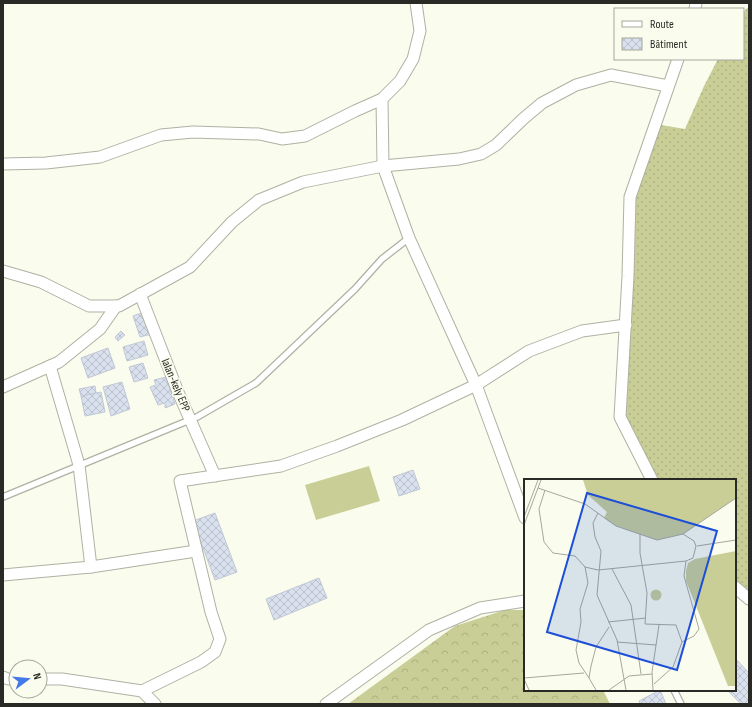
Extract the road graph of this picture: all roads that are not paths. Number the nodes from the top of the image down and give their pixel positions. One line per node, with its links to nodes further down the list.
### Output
1 (416, 3): 4 (street)
2 (678, 60): 3 (street)
3 (668, 86): 6 (street); 11 (street)
4 (382, 99): 5 (street); 6 (street)
5 (3, 164)
6 (383, 166): 7 (street); 9 (street)
7 (409, 238): 13 (street); 15 (lane)
8 (3, 271): 10 (street)
9 (140, 294): 10 (street); 16 (street, lalan-kely EPP)
10 (116, 306): 12 (street)
11 (626, 325): 13 (street); 17 (street)
12 (50, 366): 14 (street); 15 (street)
13 (476, 385): 16 (street); 19 (street)
14 (3, 387)
15 (79, 465): 18 (lane); 21 (street)
16 (215, 476): 20 (street)
17 (651, 479)
18 (3, 498)
19 (524, 515)
20 (196, 551): 21 (street); 27 (street)
21 (91, 567): 22 (street)
22 (3, 575)
23 (736, 588): 24 (street)
24 (749, 599)
25 (524, 601): 30 (street)
26 (48, 679): 27 (street)
27 (142, 691): 29 (street)
28 (674, 691): 31 (lane)
29 (155, 704)
30 (326, 704)
31 (681, 704)

